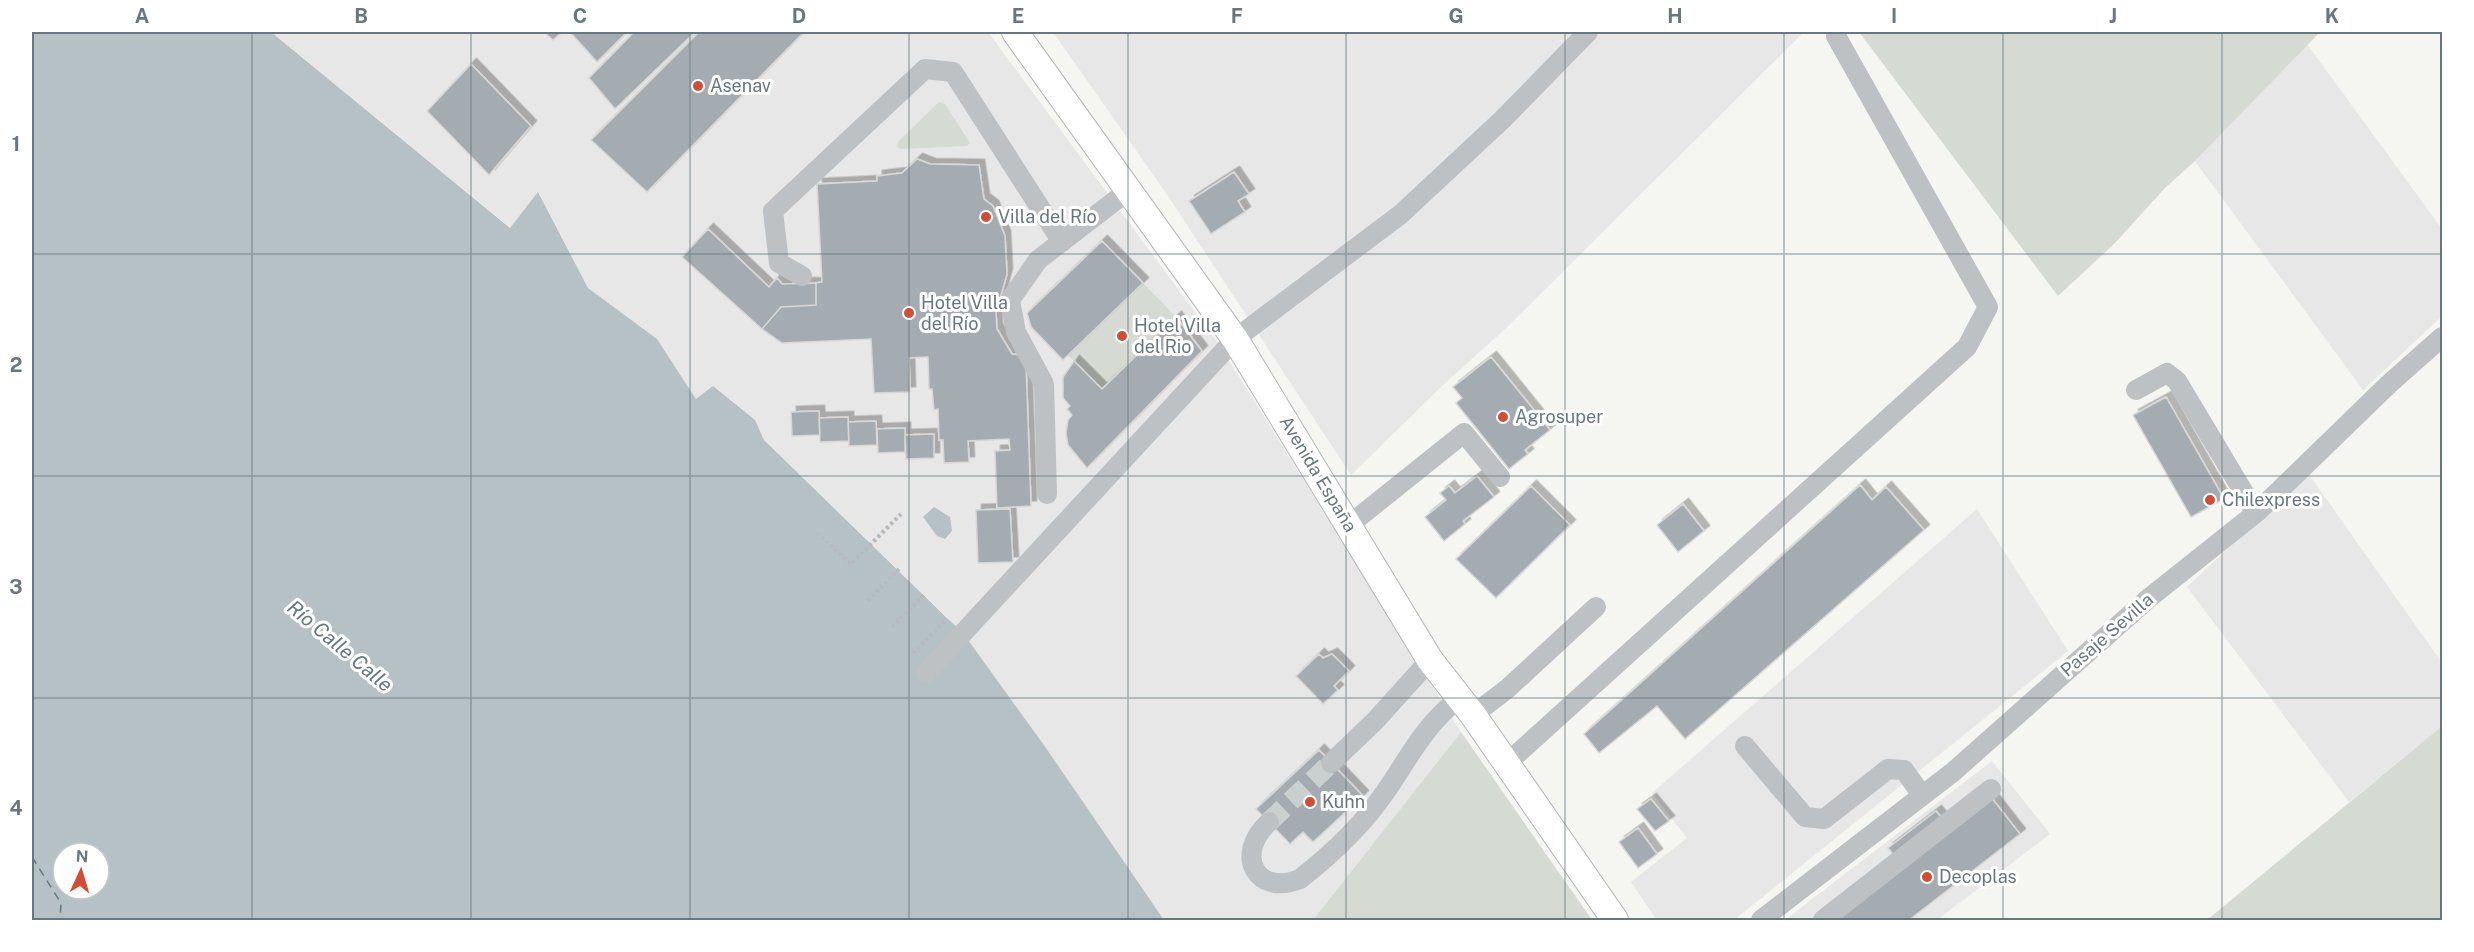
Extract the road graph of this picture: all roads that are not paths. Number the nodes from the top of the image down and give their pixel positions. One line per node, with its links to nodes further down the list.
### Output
1 (1015, 32): 4 (main road, Avenida España)
2 (1588, 32): 8 (street)
3 (1836, 32): 20 (street)
4 (1130, 190): 5 (street); 8 (main road, Avenida España)
5 (1062, 242): 6 (street); 11 (street)
6 (802, 276)
7 (2442, 337): 12 (street, Pasaje Sevilla)
8 (1235, 339): 13 (main road, Avenida España); 16 (street)
9 (2136, 390): 12 (street)
10 (1500, 477): 13 (street)
11 (1047, 494)
12 (2256, 513): 22 (street, Pasaje Sevilla)
13 (1349, 525): 15 (main road, Avenida España)
14 (1596, 607): 17 (street)
15 (1430, 660): 17 (main road, Avenida España); 19 (street)
16 (926, 673)
17 (1466, 706): 20 (main road, Avenida España); 23 (street)
18 (1745, 746): 22 (street)
19 (1331, 763)
20 (1506, 764): 24 (main road, Avenida España)
21 (1991, 789): 26 (street)
22 (1922, 795): 25 (street, Pasaje Sevilla)
23 (1269, 822)
24 (1615, 921)
25 (1761, 921)
26 (1823, 921)

